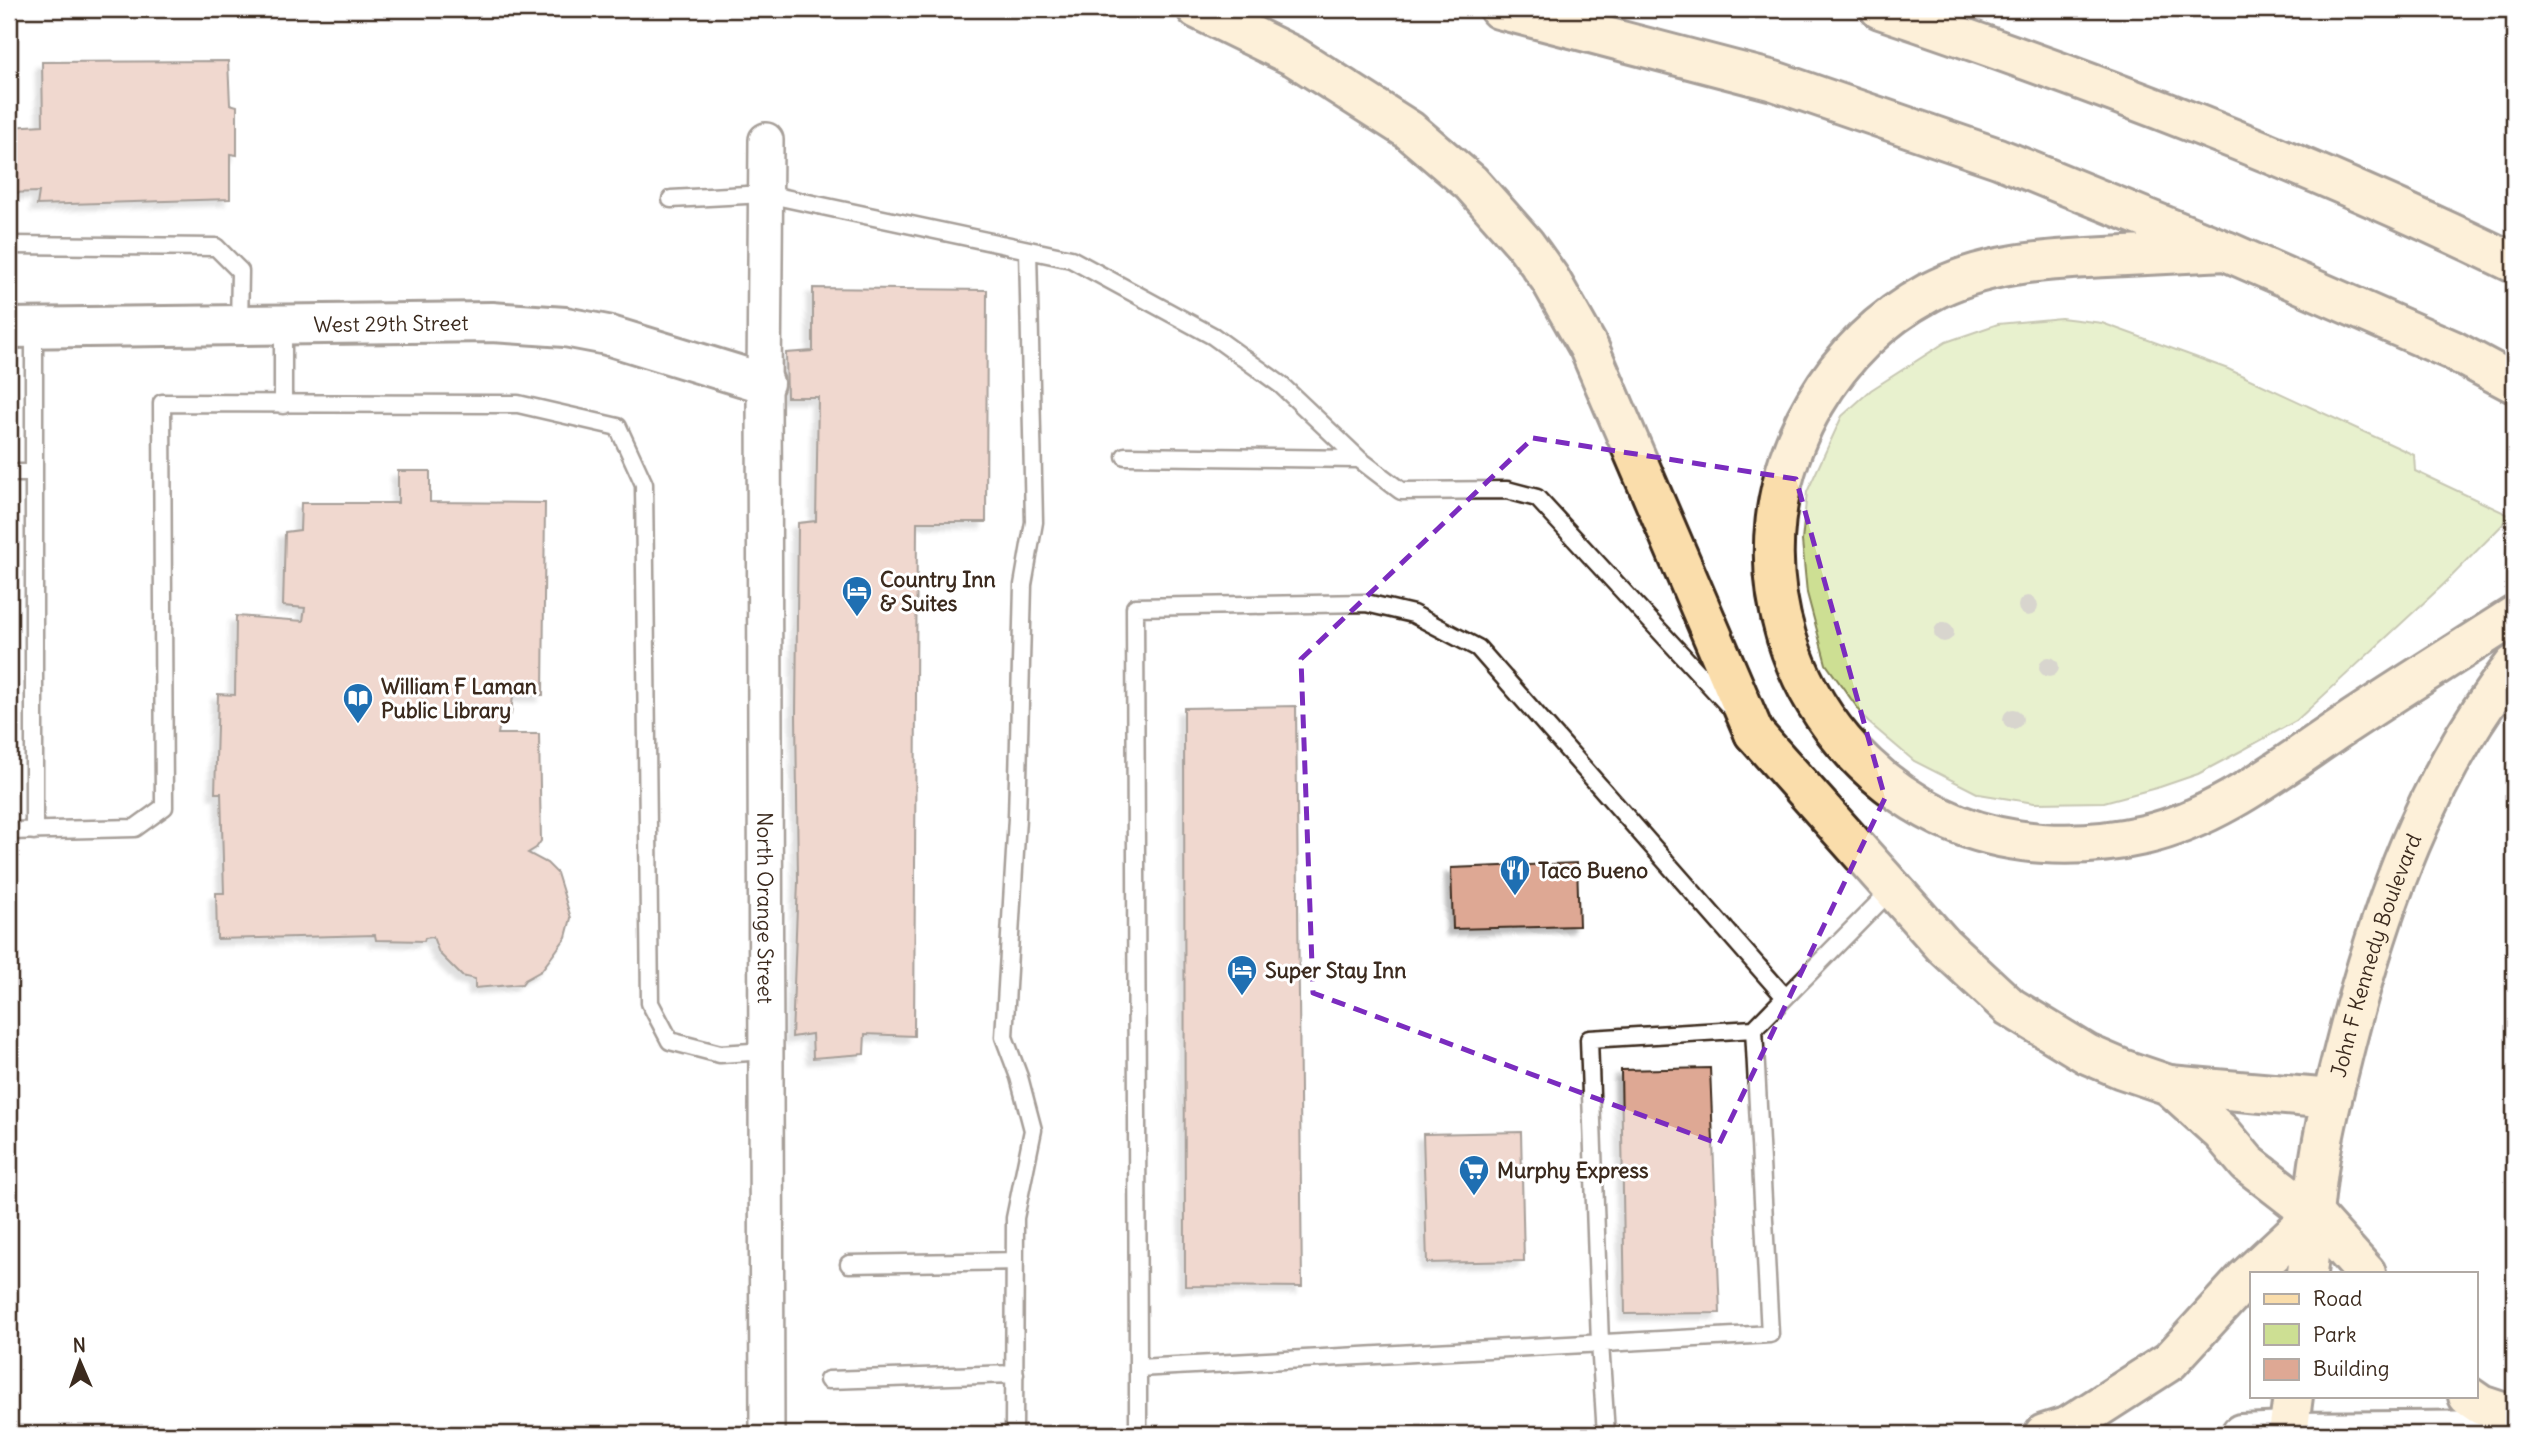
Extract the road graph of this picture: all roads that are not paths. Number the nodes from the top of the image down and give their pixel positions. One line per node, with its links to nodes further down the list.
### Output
1 (1197, 9): 23 (main road)
2 (1499, 9): 9 (main road)
3 (1880, 9): 10 (main road)
4 (766, 140): 5 (street, North Orange Street)
5 (766, 194): 6 (lane); 8 (lane); 14 (street, North Orange Street)
6 (671, 199)
7 (9, 245): 12 (lane)
8 (1028, 250): 18 (lane); 33 (lane)
9 (2226, 251): 15 (main road); 21 (main road)
10 (2514, 263)
11 (283, 325): 12 (street, West 29th Street); 14 (street, West 29th Street); 16 (lane)
12 (239, 326): 13 (street, West 29th Street)
13 (22, 328): 20 (lane)
14 (764, 383): 29 (street, North Orange Street)
15 (2514, 383)
16 (283, 405): 25 (lane); 29 (lane)
17 (1125, 456): 18 (lane)
18 (1359, 459): 23 (lane)
19 (9, 473): 20 (lane)
20 (34, 473): 25 (lane)
21 (2514, 616)
22 (2514, 665): 31 (main road, John F Kennedy Boulevard)
23 (1754, 733): 26 (main road)
24 (9, 831): 25 (lane)
25 (34, 831)
26 (1893, 889): 27 (lane); 30 (main road)
27 (1785, 997): 28 (lane); 40 (lane)
28 (1754, 1029): 39 (lane); 39 (lane)
29 (765, 1051): 47 (street, North Orange Street)
30 (2169, 1085): 31 (main road); 32 (main road)
31 (2332, 1099): 32 (main road, John F Kennedy Boulevard)
32 (2314, 1214): 35 (main road); 36 (main road, John F Kennedy Boulevard); 37 (main road)
33 (1015, 1261): 34 (lane); 41 (lane)
34 (849, 1264)
35 (2252, 1272)
36 (2307, 1272)
37 (2365, 1272)
38 (2250, 1274): 51 (main road)
39 (1600, 1343): 40 (lane); 50 (lane)
40 (1138, 1368): 49 (lane)
41 (1015, 1374): 42 (lane); 48 (lane)
42 (828, 1380)
43 (2471, 1398): 44 (main road)
44 (2514, 1416)
45 (2275, 1426): 46 (street)
46 (2514, 1430)
47 (767, 1434)
48 (1014, 1434)
49 (1138, 1434)
50 (1606, 1434)
51 (2045, 1434)

